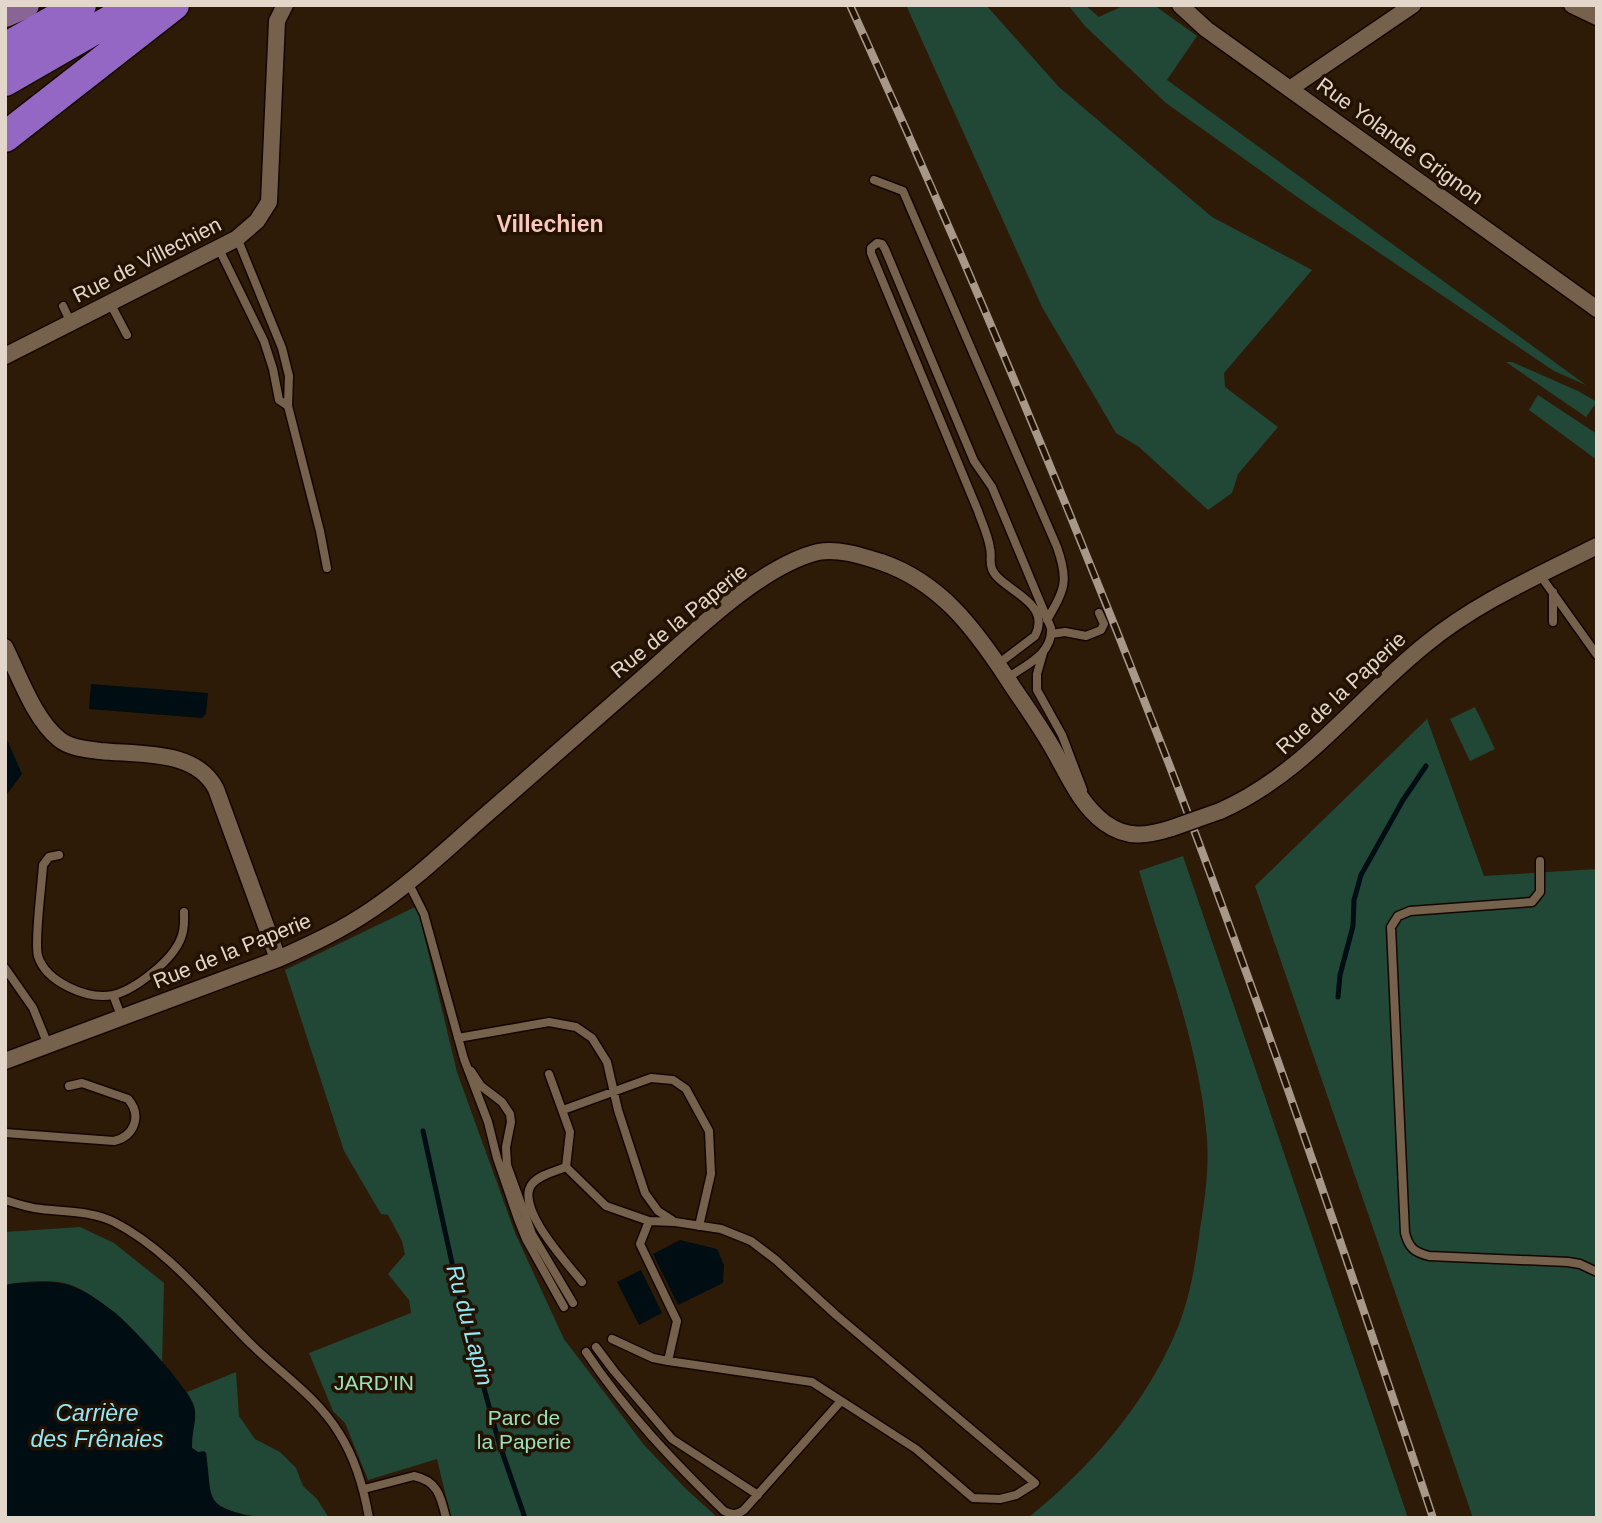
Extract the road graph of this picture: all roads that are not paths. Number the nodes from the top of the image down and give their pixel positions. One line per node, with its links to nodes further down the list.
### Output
1 (26, 5): 9 (main road)
2 (81, 5): 11 (highway)
3 (137, 5): 12 (highway)
4 (174, 5): 14 (highway)
5 (285, 5): 16 (street, Rue de Villechien)
6 (1180, 5): 13 (street, Rue Yolande Grignon)
7 (1413, 5): 13 (street)
8 (1572, 5): 10 (street)
9 (5, 14)
10 (1597, 17)
11 (5, 48)
12 (5, 81)
13 (1291, 88): 20 (street, Rue Yolande Grignon)
14 (5, 137)
15 (874, 180): 30 (lane)
16 (236, 239): 17 (street, Rue de Villechien); 24 (lane)
17 (218, 247): 18 (street, Rue de Villechien); 24 (lane)
18 (110, 303): 21 (street, Rue de Villechien); 22 (lane)
19 (63, 306): 21 (lane)
20 (1597, 309)
21 (71, 323): 23 (street, Rue de Villechien)
22 (127, 335)
23 (5, 356)
24 (288, 406): 26 (lane)
25 (1597, 546): 27 (street, Rue de la Paperie)
26 (327, 568)
27 (1540, 575): 28 (lane); 38 (street, Rue de la Paperie, bridge)
28 (1553, 592): 31 (lane); 35 (lane)
29 (1099, 613): 32 (lane)
30 (1047, 620): 32 (lane); 36 (lane)
31 (1553, 622)
32 (1051, 634): 34 (lane)
33 (5, 647): 43 (street)
34 (1043, 653): 37 (lane); 38 (lane)
35 (1597, 655)
36 (998, 664): 37 (street, Rue de la Paperie); 41 (street, Rue de la Paperie)
37 (1007, 678): 38 (street, Rue de la Paperie)
38 (1090, 809)
39 (60, 855): 45 (lane)
40 (1539, 861): 63 (lane)
41 (408, 882): 43 (street, Rue de la Paperie); 47 (lane)
42 (184, 912): 45 (lane)
43 (278, 960): 46 (street, Rue de la Paperie)
44 (5, 968): 48 (lane)
45 (113, 995): 46 (lane)
46 (122, 1018): 48 (street, Rue de la Paperie)
47 (458, 1038): 50 (lane); 53 (lane)
48 (48, 1045): 49 (street, Rue de la Paperie)
49 (5, 1061)
50 (465, 1062): 55 (lane); 56 (lane)
51 (549, 1074): 54 (lane)
52 (69, 1086): 57 (lane)
53 (614, 1091): 54 (lane); 61 (lane); 62 (lane)
54 (563, 1110): 58 (lane)
55 (510, 1129): 56 (lane); 65 (lane)
56 (490, 1131): 66 (lane)
57 (5, 1133)
58 (566, 1167): 60 (lane); 64 (lane)
59 (5, 1200): 72 (lane)
60 (649, 1221): 61 (lane); 70 (lane)
61 (675, 1222): 62 (lane)
62 (699, 1226): 71 (lane)
63 (1597, 1272)
64 (582, 1282)
65 (573, 1303)
66 (564, 1307)
67 (612, 1339): 70 (lane)
68 (596, 1347): 73 (lane)
69 (586, 1352): 73 (lane)
70 (668, 1361): 71 (lane)
71 (841, 1401): 73 (lane)
72 (364, 1489): 74 (lane); 75 (lane)
73 (758, 1494)
74 (369, 1518)
75 (446, 1518)

